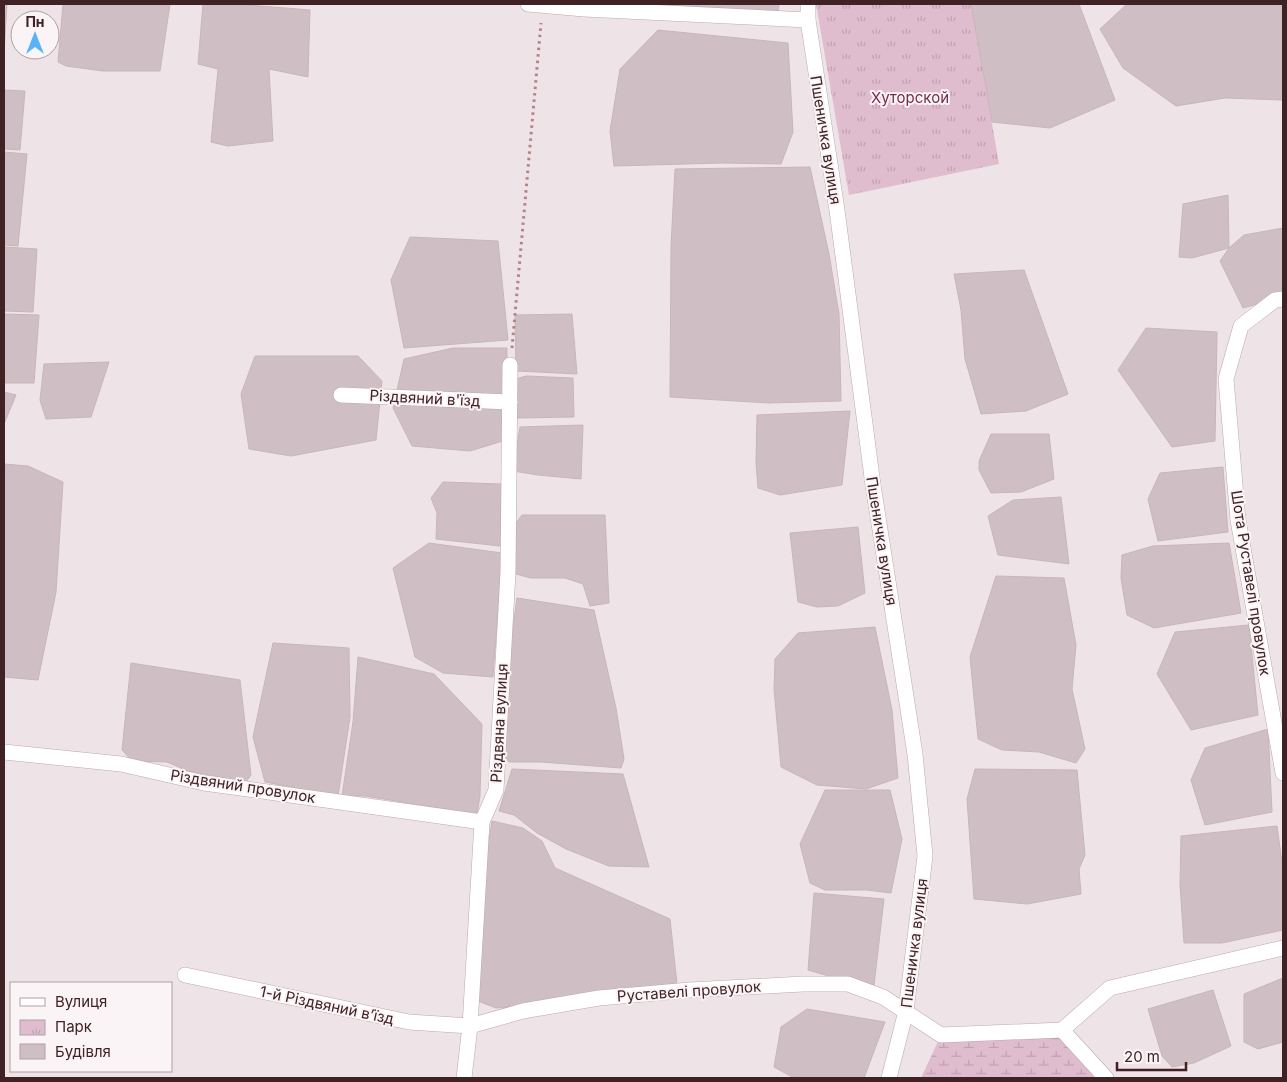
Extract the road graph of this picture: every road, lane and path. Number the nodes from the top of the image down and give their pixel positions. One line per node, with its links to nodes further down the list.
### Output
1 (535, 4): 3 (street); 5 (path)
2 (808, 4): 3 (street, Пшеничка вулиця)
3 (808, 20): 13 (street, Пшеничка вулиця)
4 (1283, 298): 9 (street, Шота Руставелі провулок)
5 (510, 365): 7 (street, Різдвяна вулиця)
6 (341, 394): 7 (street, Різдвяний в'їзд)
7 (510, 402): 10 (street, Різдвяна вулиця)
8 (4, 752): 10 (street, Різдвяний провулок)
9 (1283, 773)
10 (482, 822): 14 (street, Різдвяна вулиця)
11 (1283, 948): 15 (street)
12 (185, 975): 14 (street, 1-й Різдвяний в’їзд)
13 (906, 1011): 14 (street, Руставелі провулок); 15 (street, Руставелі провулок); 17 (street, Пшеничка вулиця)
14 (470, 1026): 16 (street, Різдвяна вулиця)
15 (1062, 1030): 18 (street)
16 (464, 1078)
17 (889, 1078)
18 (1106, 1078)

